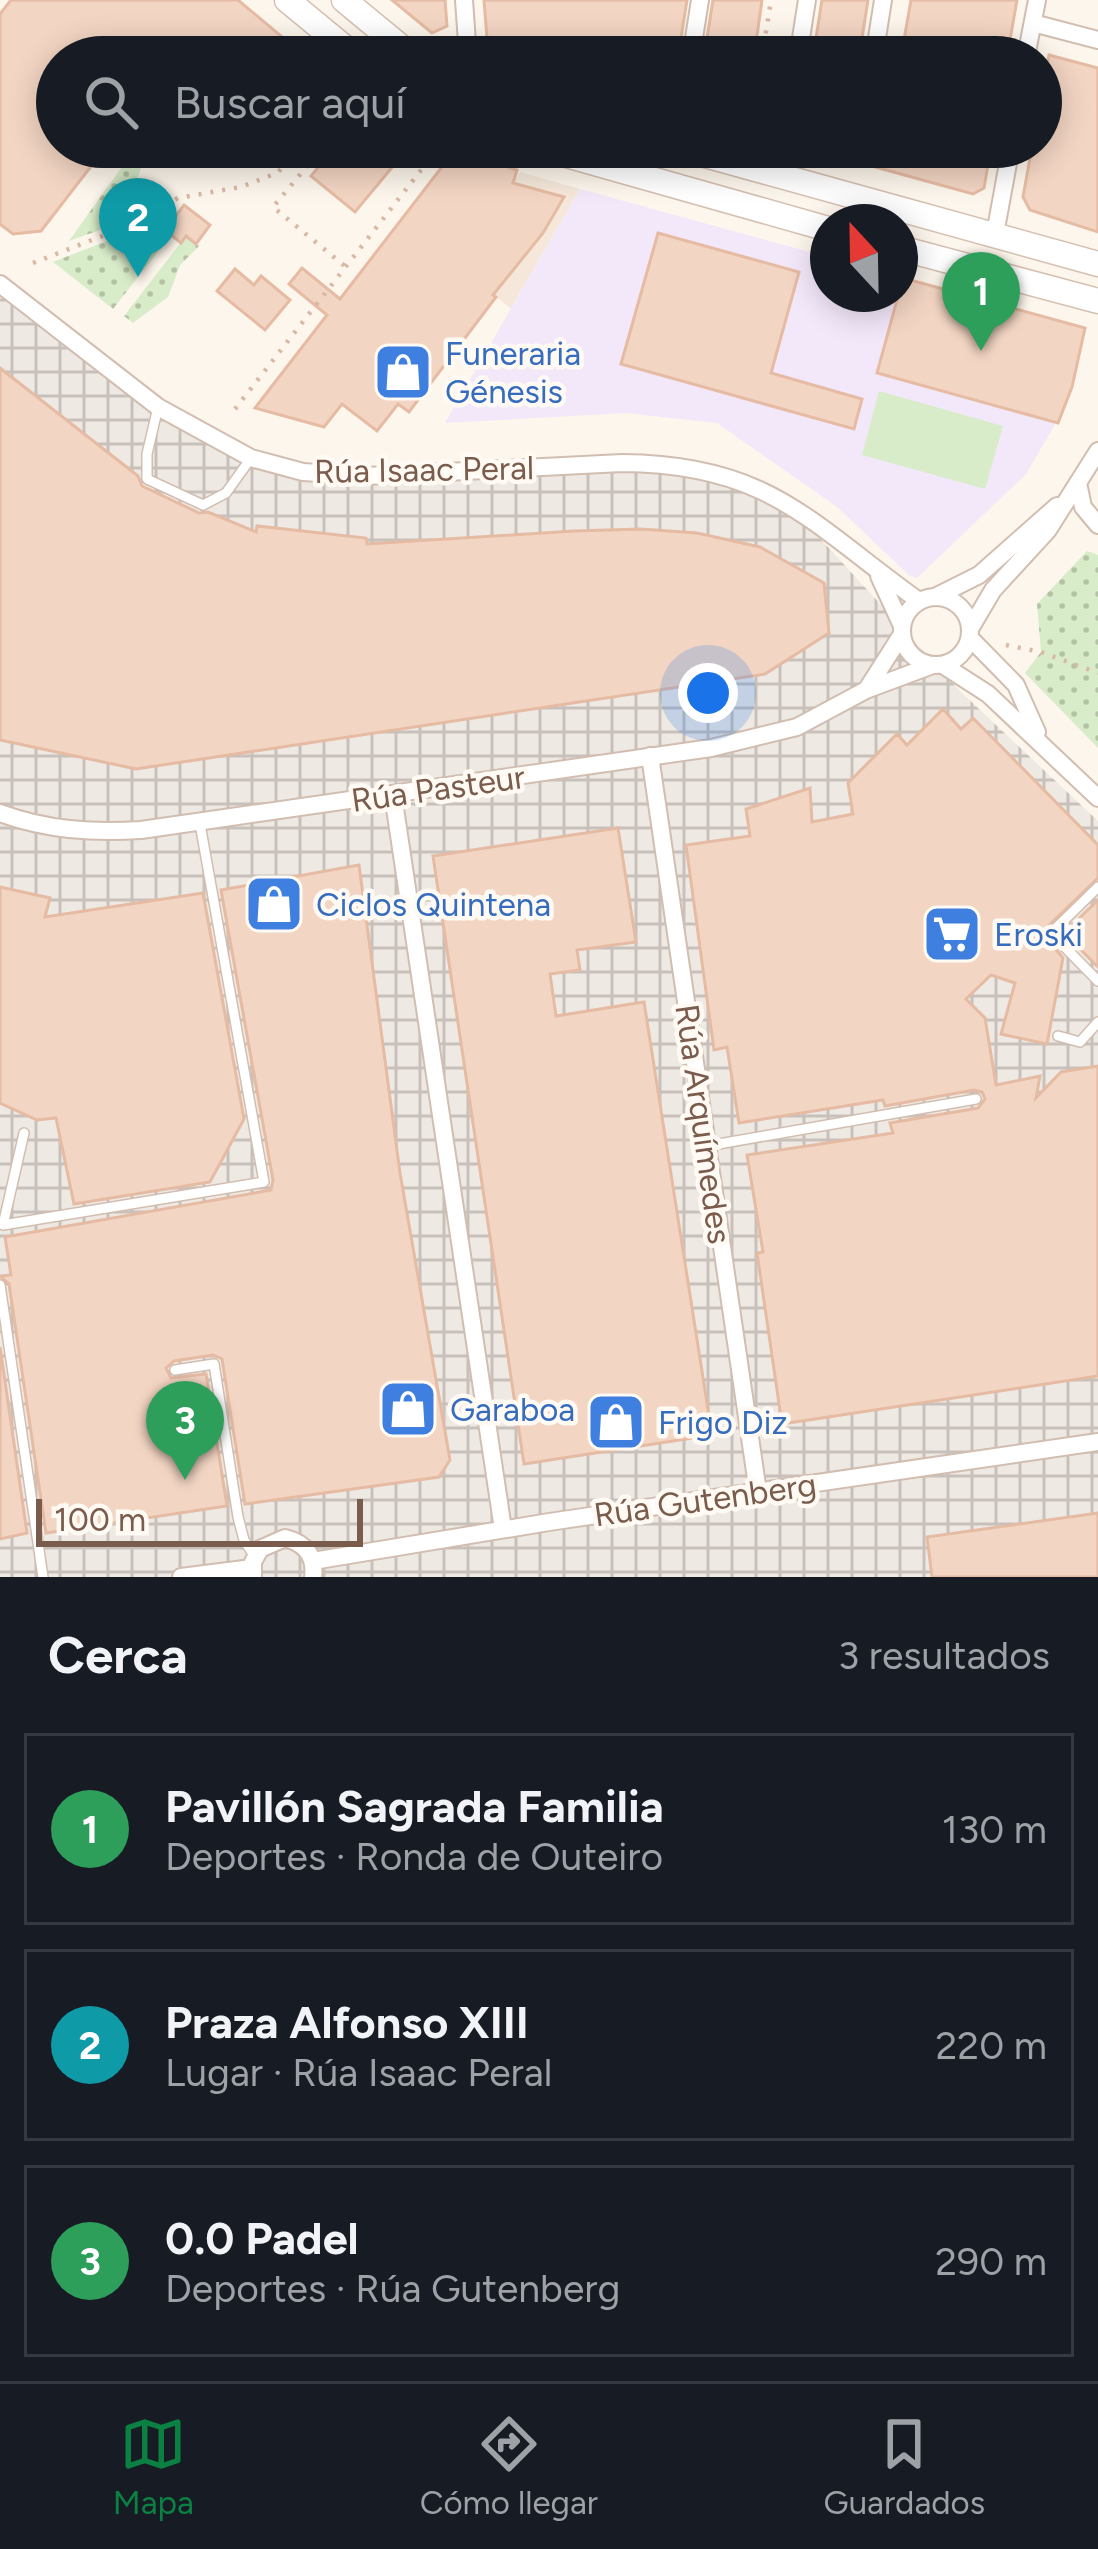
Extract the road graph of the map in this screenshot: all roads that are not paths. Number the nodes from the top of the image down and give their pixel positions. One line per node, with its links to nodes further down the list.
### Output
1 (287, 0): 9 (main road)
2 (344, 0): 10 (main road)
3 (464, 0): 11 (street)
4 (700, 0): 12 (street)
5 (807, 0): 13 (street)
6 (883, 0): 14 (street)
7 (1037, 0): 8 (street)
8 (1033, 23): 15 (street); 16 (street)
9 (331, 36)
10 (388, 36)
11 (467, 36)
12 (694, 36)
13 (802, 36)
14 (877, 36)
15 (1030, 36)
16 (1098, 40)
17 (612, 168): 20 (main road)
18 (754, 168): 21 (main road)
19 (1006, 168): 21 (street)
20 (810, 224)
21 (995, 234): 23 (main road)
22 (918, 253): 25 (main road)
23 (1098, 264)
24 (0, 284): 26 (street, Rúa Isaac Peral)
25 (1098, 301)
26 (158, 407): 28 (street, Rúa Isaac Peral); 28 (lane)
27 (1098, 451): 29 (street)
28 (251, 458): 31 (street, Rúa Isaac Peral)
29 (1072, 490): 30 (street); 32 (street); 34 (street)
30 (1098, 525)
31 (876, 570): 32 (street, Rúa Isaac Peral); 33 (street, Rúa Isaac Peral)
32 (927, 599): 33 (street); 34 (street)
33 (902, 630): 35 (street); 36 (street, Rúa Pasteur)
34 (970, 634): 35 (street); 37 (street)
35 (938, 665): 36 (street, Rúa Pasteur); 37 (street)
36 (866, 690): 38 (street, Rúa Pasteur)
37 (1039, 739): 40 (street)
38 (650, 757): 39 (street, Rúa Pasteur); 49 (street, Rúa Arquímedes)
39 (393, 795): 42 (street, Rúa Pasteur); 54 (street)
40 (1098, 798)
41 (0, 813): 42 (street, Rúa Pasteur)
42 (200, 824): 48 (lane)
43 (1098, 887): 44 (lane)
44 (1098, 982)
45 (1098, 1022): 46 (lane)
46 (1058, 1036)
47 (976, 1099): 49 (lane)
48 (24, 1133)
49 (707, 1146): 53 (street, Rúa Arquímedes)
50 (0, 1285): 57 (lane)
51 (175, 1370): 55 (lane)
52 (1098, 1442): 53 (street, Rúa Gutenberg)
53 (758, 1492): 54 (street, Rúa Gutenberg)
54 (503, 1529): 56 (street, Rúa Gutenberg)
55 (253, 1567): 56 (street, Rúa Gutenberg); 58 (street, Rúa Gutenberg)
56 (313, 1569)
57 (43, 1577)
58 (182, 1577)

